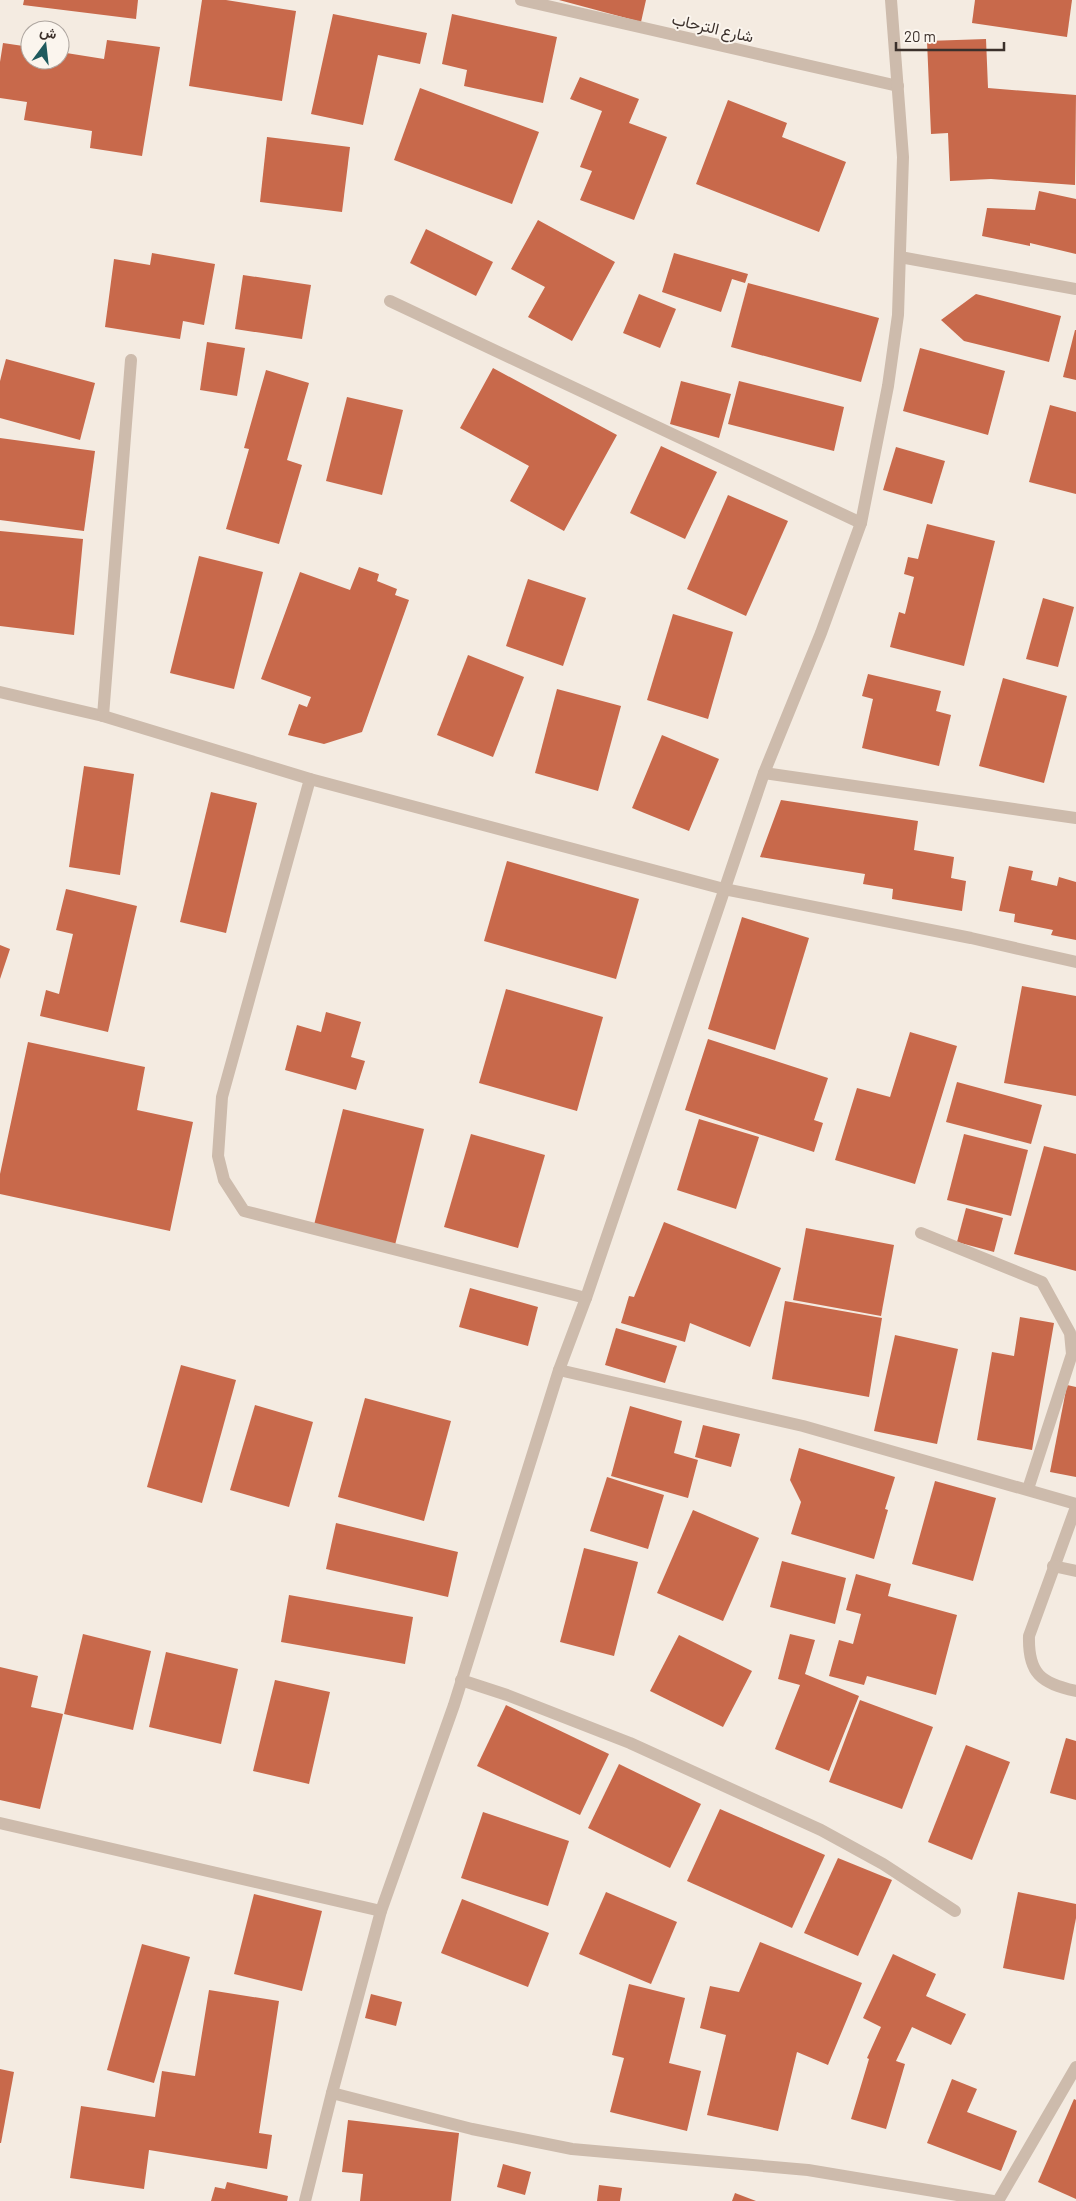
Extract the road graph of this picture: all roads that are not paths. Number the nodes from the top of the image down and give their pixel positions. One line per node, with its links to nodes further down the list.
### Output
1 (521, 0): 3 (street, شارع الترحاب)
2 (891, 0): 3 (street)
3 (898, 86): 4 (street)
4 (900, 257): 5 (street); 8 (street)
5 (1076, 289)
6 (390, 301): 8 (street)
7 (130, 360): 10 (street)
8 (861, 523): 11 (street)
9 (0, 692): 10 (street)
10 (103, 716): 12 (street)
11 (764, 773): 13 (street); 14 (street)
12 (310, 780): 14 (street); 17 (street)
13 (1076, 818)
14 (724, 889): 15 (street); 17 (street)
15 (1076, 962)
16 (921, 1234): 19 (street)
17 (586, 1298): 18 (street)
18 (559, 1370): 19 (street); 23 (street)
19 (1028, 1489): 20 (street)
20 (1076, 1505): 21 (street)
21 (1053, 1566): 22 (street); 24 (street)
22 (1076, 1571)
23 (462, 1680): 26 (street); 27 (street)
24 (1076, 1691)
25 (0, 1823): 26 (street)
26 (381, 1911): 29 (street)
27 (956, 1911)
28 (1076, 2067): 32 (street)
29 (332, 2093): 30 (street); 31 (street)
30 (305, 2201)
31 (993, 2201)
32 (998, 2201)

